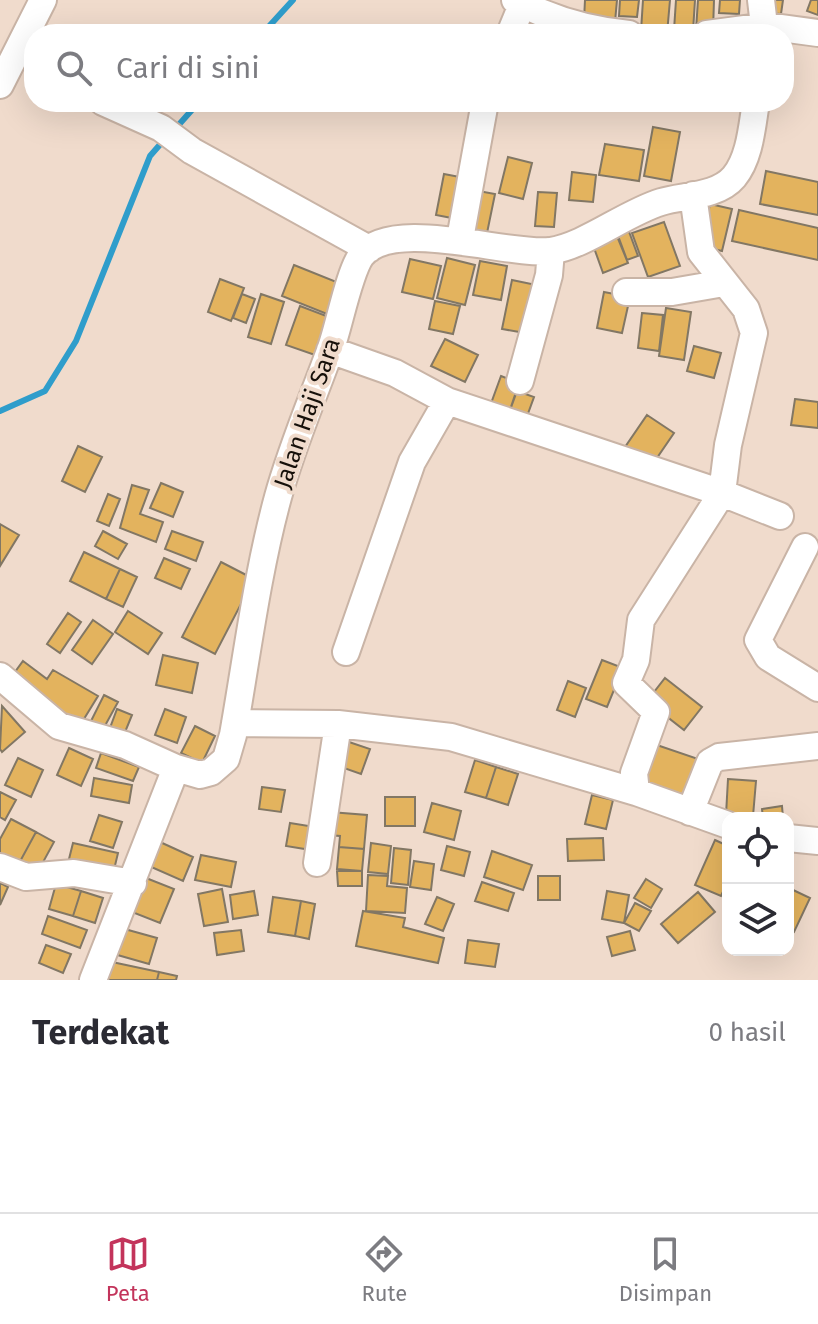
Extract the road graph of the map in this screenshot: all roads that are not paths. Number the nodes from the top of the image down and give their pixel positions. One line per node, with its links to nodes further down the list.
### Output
1 (43, 0): 4 (street)
2 (761, 0): 7 (street)
3 (520, 1): 5 (street); 6 (street)
4 (35, 24)
5 (513, 24)
6 (572, 24)
7 (764, 24)
8 (794, 32): 9 (street)
9 (818, 33)
10 (24, 48): 11 (street)
11 (0, 85)
12 (125, 112): 17 (street)
13 (483, 112): 16 (street)
14 (752, 112): 15 (street)
15 (693, 195): 18 (street); 19 (street)
16 (460, 239): 17 (street); 18 (street)
17 (369, 249): 21 (street, Jalan Haji Sara)
18 (551, 251): 22 (street)
19 (724, 283): 20 (street); 24 (street)
20 (626, 292)
21 (330, 350): 23 (street); 30 (street, Jalan Haji Sara)
22 (520, 381)
23 (447, 401): 24 (street); 27 (street)
24 (722, 493): 25 (street); 34 (street)
25 (780, 516)
26 (805, 547): 29 (street)
27 (346, 652)
28 (5, 688): 33 (street)
29 (818, 688)
30 (235, 723): 31 (street); 33 (street, Jalan Haji Sara)
31 (338, 724): 34 (street); 39 (street)
32 (818, 746): 35 (street)
33 (176, 768): 41 (street)
34 (636, 792): 35 (street)
35 (690, 812): 36 (street)
36 (722, 823)
37 (794, 839): 38 (street)
38 (818, 841)
39 (317, 863)
40 (0, 867): 41 (street)
41 (133, 883): 42 (street)
42 (93, 980)

